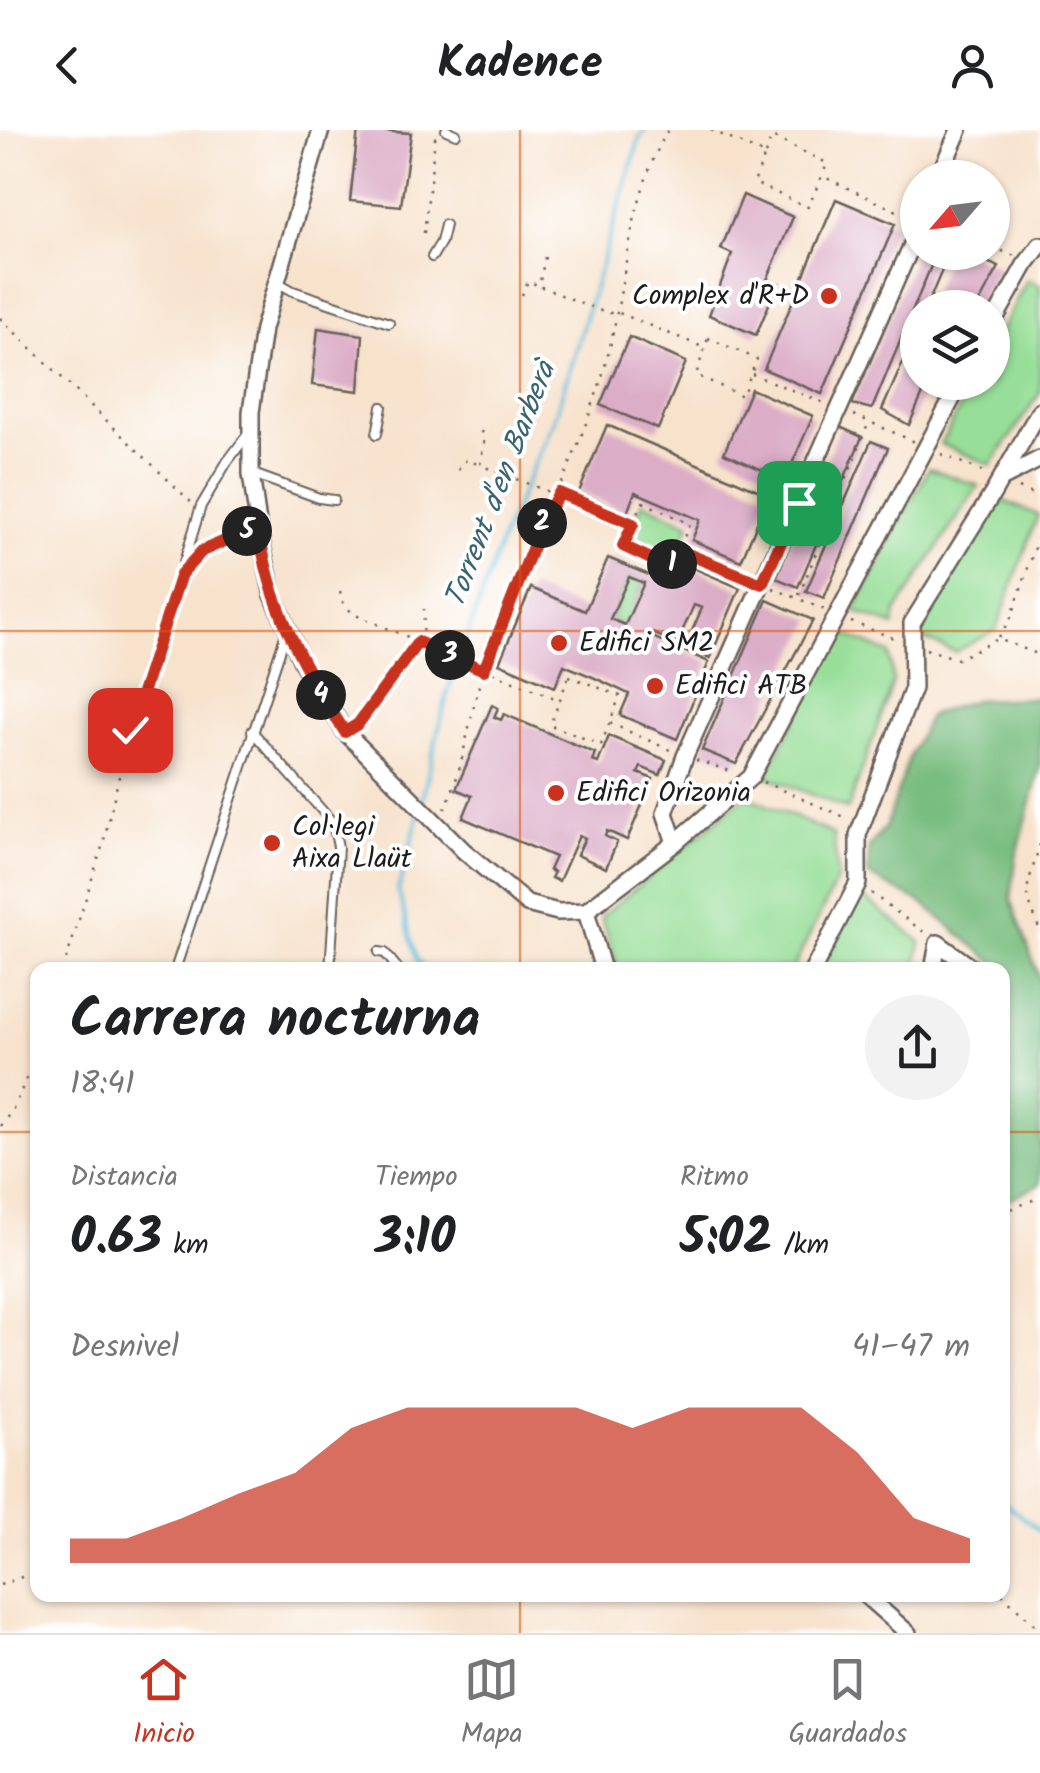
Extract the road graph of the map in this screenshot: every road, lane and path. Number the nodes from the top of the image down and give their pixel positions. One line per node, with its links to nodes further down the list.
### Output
1 (322, 130): 18 (street)
2 (436, 130): 13 (path)
3 (446, 130): 7 (lane)
4 (668, 130): 22 (path)
5 (711, 130): 8 (path)
6 (958, 130): 9 (street)
7 (456, 134)
8 (765, 155): 10 (path); 10 (path)
9 (946, 160)
10 (822, 176): 11 (path)
11 (900, 213)
12 (445, 225): 15 (lane)
13 (424, 233)
14 (1040, 245): 20 (street)
15 (432, 257)
16 (544, 257): 19 (path)
17 (901, 270): 29 (street)
18 (277, 282): 24 (lane); 33 (street)
19 (538, 286): 21 (path); 22 (path)
20 (1010, 290)
21 (522, 294)
22 (619, 313): 25 (path); 41 (path)
23 (0, 318): 44 (path)
24 (389, 323)
25 (705, 348): 26 (path); 26 (path)
26 (752, 374): 29 (path)
27 (951, 400): 35 (street)
28 (382, 407): 34 (lane)
29 (840, 410): 31 (path); 50 (street)
30 (1040, 410): 40 (street)
31 (870, 420): 35 (path); 52 (path)
32 (481, 430): 37 (path)
33 (251, 431): 39 (street); 44 (lane)
34 (377, 434)
35 (926, 448): 40 (path); 54 (street)
36 (1040, 459): 40 (street)
37 (480, 465): 38 (path); 41 (path)
38 (458, 470)
39 (251, 474): 43 (lane); 46 (street)
40 (1001, 479): 42 (path); 58 (street)
41 (559, 493): 45 (path); 60 (path)
42 (1040, 498)
43 (334, 500)
44 (201, 506): 49 (lane)
45 (633, 524): 48 (path); 48 (path)
46 (259, 526): 49 (lane); 55 (street)
47 (1040, 532): 56 (path)
48 (678, 550): 50 (path)
49 (181, 574): 61 (lane)
50 (762, 584): 52 (path); 66 (street)
51 (340, 591): 57 (path)
52 (798, 598): 54 (path)
53 (424, 609): 57 (path)
54 (838, 616): 58 (path); 66 (street)
55 (288, 629): 63 (lane); 64 (street)
56 (998, 638): 58 (path); 59 (path)
57 (423, 644): 60 (path); 64 (path)
58 (912, 645): 68 (street)
59 (1040, 655)
60 (484, 670): 62 (path); 65 (path)
61 (148, 682): 73 (path)
62 (559, 700): 62 (path)
63 (252, 731): 74 (lane); 75 (lane)
64 (345, 732): 65 (street)
65 (434, 820): 69 (street)
66 (674, 843): 69 (street)
67 (1040, 844): 70 (path)
68 (858, 883): 71 (path); 78 (street)
69 (586, 911): 77 (street)
70 (1040, 931)
71 (938, 944): 79 (street); 80 (street)
72 (378, 952): 76 (lane)
73 (66, 962)
74 (178, 962)
75 (331, 962)
76 (392, 962)
77 (601, 962)
78 (818, 962)
79 (935, 962)
80 (964, 962)
81 (30, 1071): 82 (path)
82 (0, 1126)
83 (1040, 1197): 84 (path)
84 (1010, 1210)
85 (30, 1574): 86 (path)
86 (0, 1585)
87 (874, 1602): 90 (street)
88 (1010, 1602): 89 (path)
89 (1040, 1630)
90 (908, 1633)

